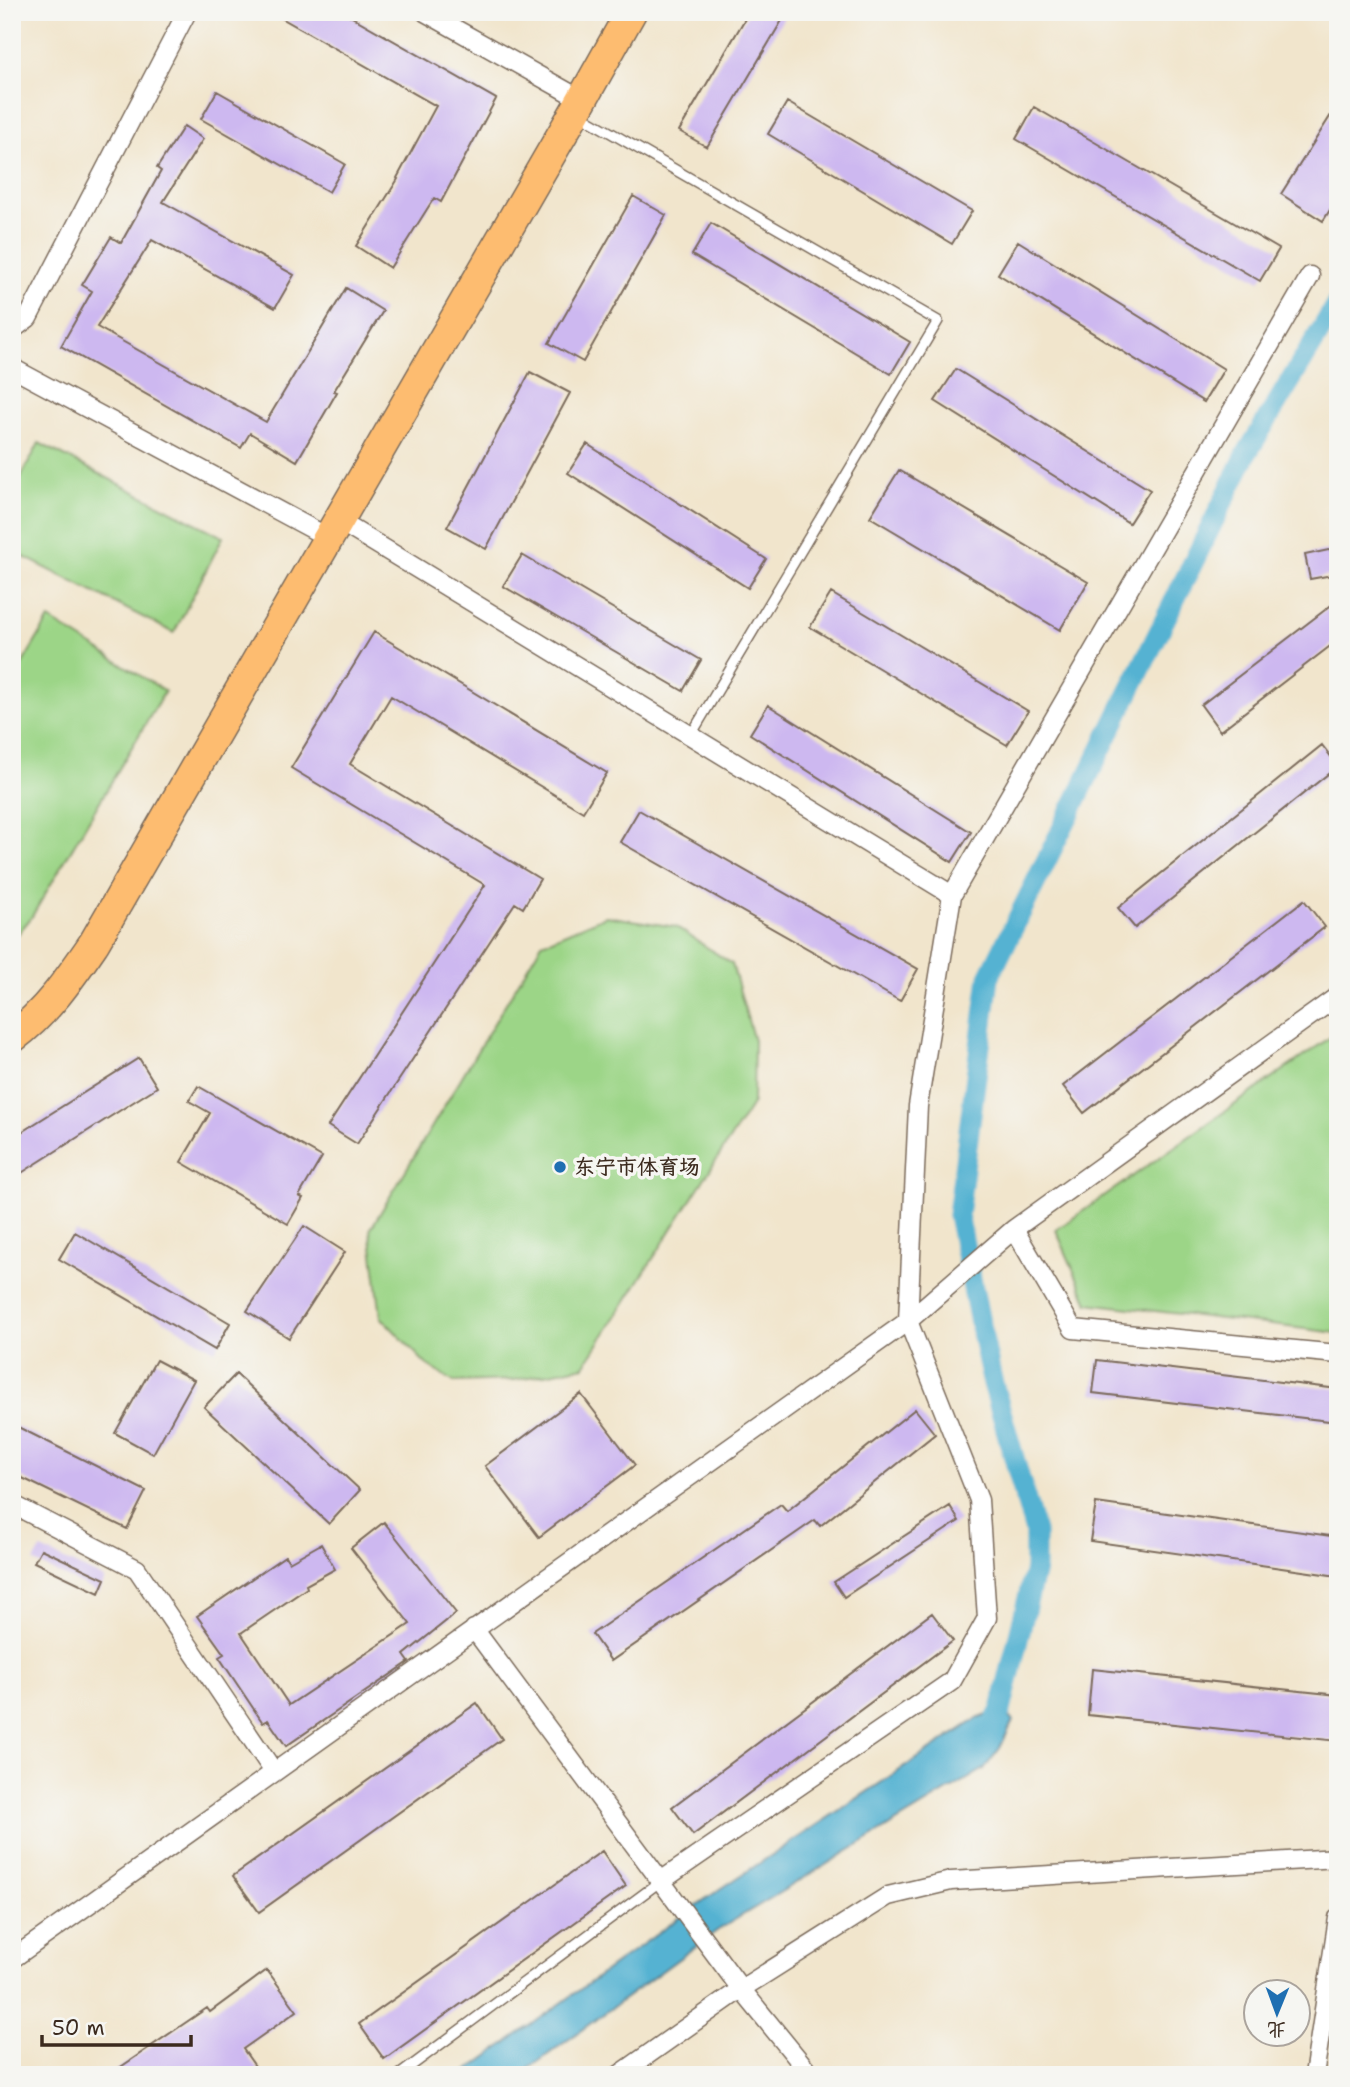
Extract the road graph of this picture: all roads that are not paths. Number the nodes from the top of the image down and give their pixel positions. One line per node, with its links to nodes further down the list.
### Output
1 (187, 12): 6 (street)
2 (425, 12): 4 (street)
3 (631, 12): 4 (highway)
4 (578, 106): 8 (highway); 9 (lane)
5 (1310, 276): 10 (street)
6 (12, 330)
7 (12, 365): 8 (street)
8 (334, 529): 9 (street); 12 (highway)
9 (691, 735): 10 (street)
10 (952, 895): 14 (street)
11 (1338, 996): 13 (street)
12 (12, 1038)
13 (1010, 1233): 14 (street); 15 (street)
14 (908, 1321): 17 (street); 20 (street)
15 (1338, 1354)
16 (12, 1504): 18 (street)
17 (474, 1629): 18 (street); 20 (street)
18 (274, 1772): 22 (street)
19 (1338, 1858): 23 (street)
20 (661, 1881): 23 (street); 24 (lane)
21 (1338, 1917): 27 (street)
22 (12, 1959)
23 (741, 1989): 25 (street); 26 (street)
24 (399, 2075)
25 (619, 2075)
26 (811, 2075)
27 (1314, 2075)

